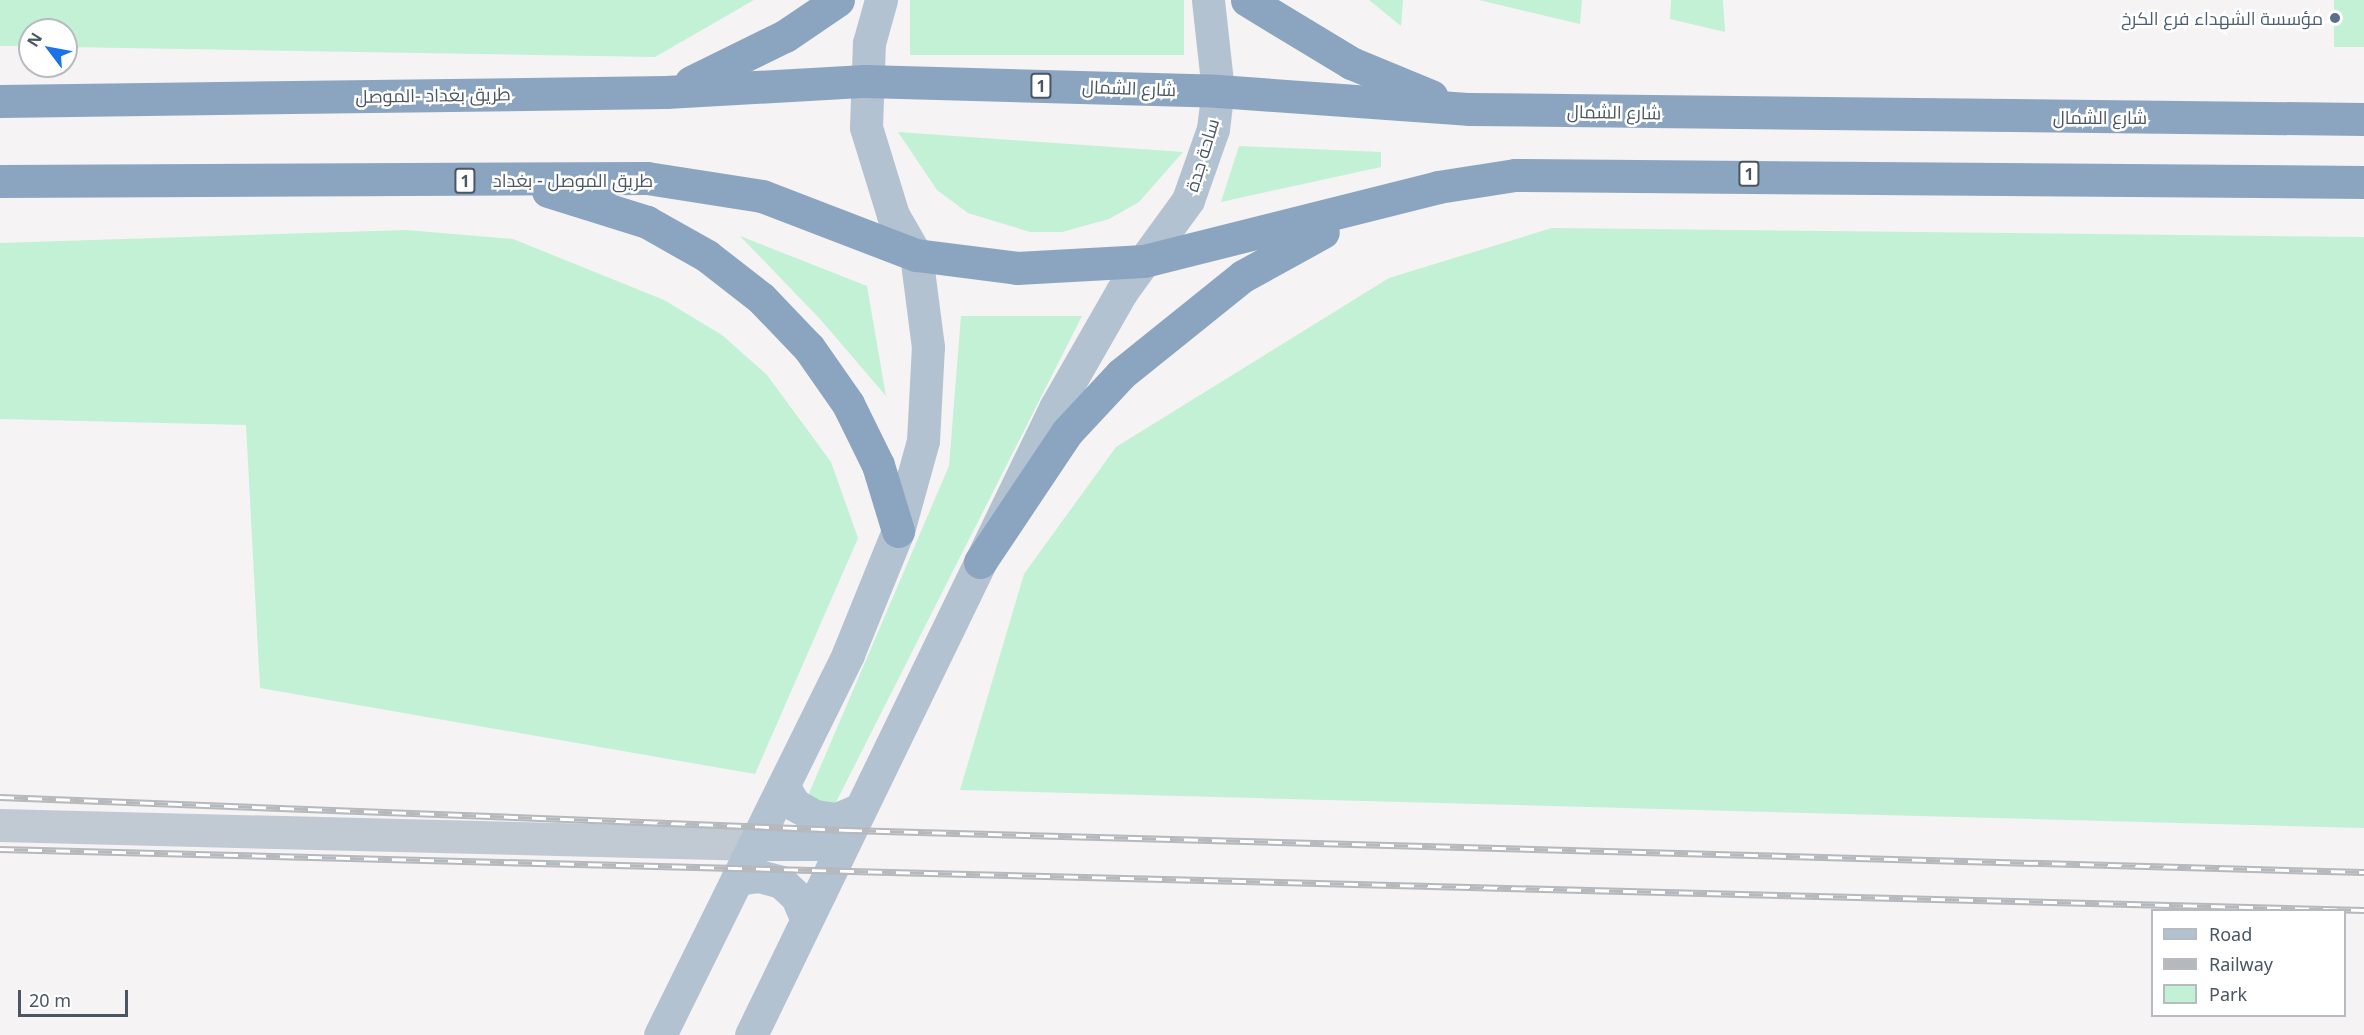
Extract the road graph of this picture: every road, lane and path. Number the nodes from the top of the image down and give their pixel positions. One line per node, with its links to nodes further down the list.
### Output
1 (838, 0): 7 (highway)
2 (880, 0): 5 (main road)
3 (1208, 0): 6 (main road, ساحة جدة)
4 (1247, 0): 9 (highway)
5 (865, 81): 6 (highway, شارع الشمال / 1); 7 (highway, طريق بغداد -الموصل / 1); 15 (main road)
6 (1218, 91): 9 (highway, شارع الشمال / 1); 16 (main road, ساحة جدة)
7 (666, 92): 8 (highway, طريق بغداد -الموصل / 1)
8 (0, 101)
9 (1470, 109): 10 (highway, شارع الشمال / 1)
10 (2364, 119)
11 (0, 181): 12 (highway, طريق الموصل - بغداد / 1)
12 (448, 181): 15 (highway, طريق الموصل - بغداد / 1); 17 (highway)
13 (2364, 182): 14 (highway, 1)
14 (1382, 205): 16 (highway, 1); 18 (highway)
15 (916, 255): 16 (highway, 1); 17 (main road)
16 (1144, 261): 18 (main road, ساحة جدة)
17 (898, 531): 19 (main road)
18 (980, 562): 20 (main road, ساحة جدة)
19 (783, 786): 20 (main road); 22 (main road)
20 (858, 810): 23 (main road, ساحة جدة)
21 (0, 825): 22 (street)
22 (756, 844): 23 (main road); 24 (main road)
23 (842, 844): 25 (main road, ساحة جدة)
24 (737, 879): 25 (main road); 26 (main road)
25 (806, 918): 27 (main road, ساحة جدة)
26 (660, 1035)
27 (751, 1035)

